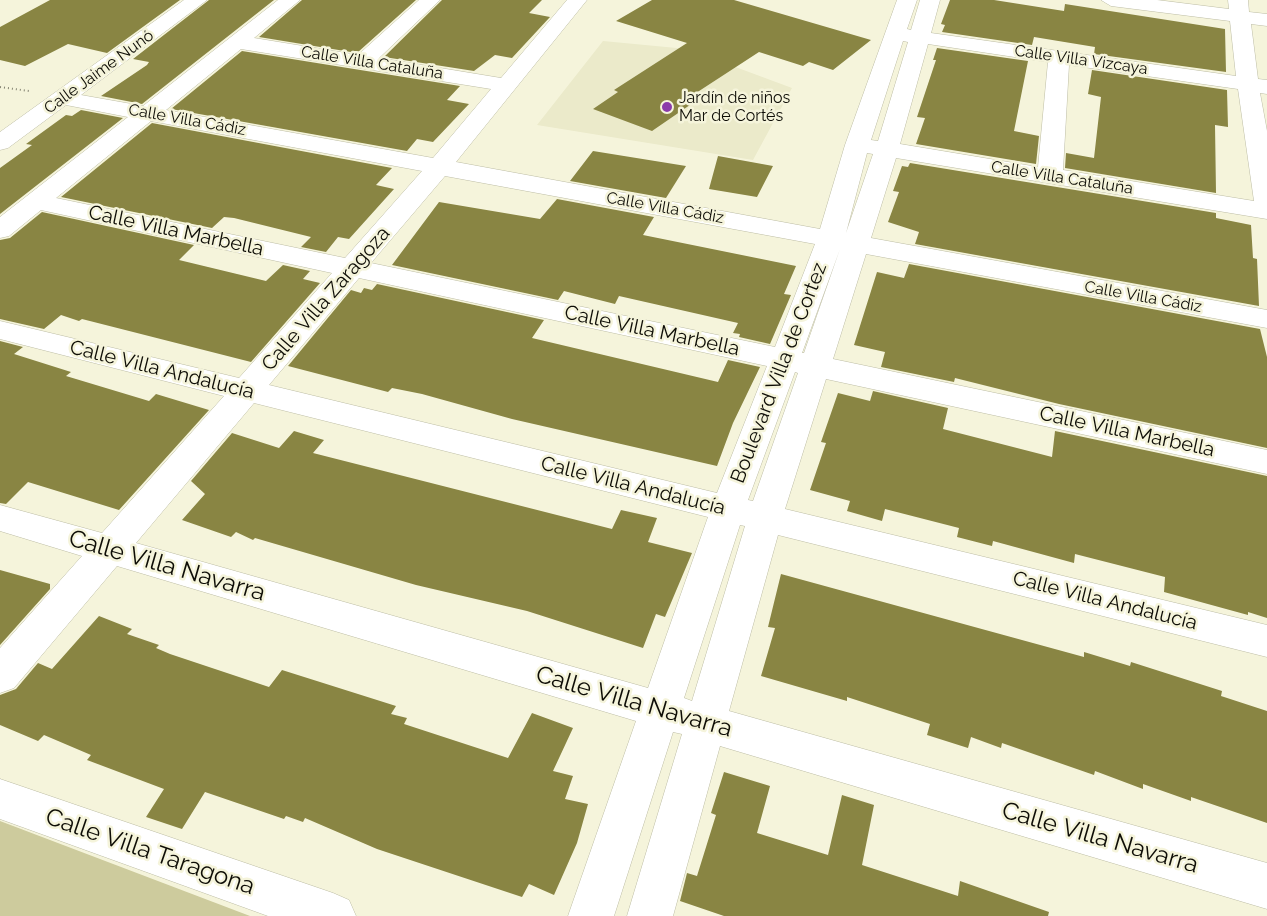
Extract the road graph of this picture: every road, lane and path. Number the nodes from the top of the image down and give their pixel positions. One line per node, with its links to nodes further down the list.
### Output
1 (197, 0): 16 (street, Calle Jaime Nunó)
2 (290, 0): 11 (street)
3 (430, 0): 13 (street)
4 (577, 0): 14 (street, Calle Villa Zaragoza)
5 (907, 0): 10 (street, Boulevard Villa de Cortez)
6 (930, 0): 10 (street, Boulevard Villa de Cortez)
7 (1111, 0): 8 (street)
8 (1240, 8): 9 (street); 15 (street)
9 (1267, 20)
10 (908, 36): 12 (street, Calle Villa Vizcaya); 19 (street, Boulevard Villa de Cortez)
11 (238, 42): 13 (street, Calle Villa Cataluña); 17 (street)
12 (1059, 57): 15 (street, Calle Villa Vizcaya); 21 (street)
13 (363, 62): 14 (street, Calle Villa Cataluña)
14 (506, 85): 20 (street, Calle Villa Zaragoza)
15 (1257, 85): 23 (street)
16 (63, 98): 17 (street, Calle Villa Cádiz); 18 (street, Calle Jaime Nunó)
17 (146, 113): 20 (street, Calle Villa Cádiz); 22 (street)
18 (0, 143)
19 (872, 147): 21 (street, Calle Villa Cataluña); 26 (street, Boulevard Villa de Cortez)
20 (439, 167): 26 (street, Calle Villa Cádiz); 27 (street, Calle Villa Zaragoza)
21 (1050, 176): 24 (street, Calle Villa Cataluña)
22 (36, 201): 25 (street); 27 (street, Calle Villa Marbella)
23 (1267, 206)
24 (1267, 211)
25 (0, 230)
26 (844, 241): 28 (street, Calle Villa Cádiz); 30 (street, Boulevard Villa de Cortez); 31 (street, Boulevard Villa de Cortez)
27 (352, 268): 30 (street, Calle Villa Marbella); 32 (street, Calle Villa Zaragoza)
28 (1267, 319)
29 (0, 330): 32 (street, Calle Villa Andalucía)
30 (783, 359): 31 (street, Calle Villa Marbella); 34 (street, Boulevard Villa de Cortez)
31 (817, 366): 33 (street, Calle Villa Marbella); 36 (street, Boulevard Villa de Cortez)
32 (247, 391): 34 (street, Calle Villa Andalucía); 37 (street, Calle Villa Zaragoza)
33 (1267, 462)
34 (728, 509): 36 (street, Calle Villa Andalucía); 40 (street, Boulevard Villa de Cortez)
35 (0, 518): 37 (street, Calle Villa Navarra)
36 (765, 518): 38 (street, Calle Villa Andalucía); 41 (street, Boulevard Villa de Cortez)
37 (108, 549): 39 (street, Calle Villa Zaragoza); 40 (street, Calle Villa Navarra)
38 (1267, 641)
39 (0, 676)
40 (659, 710): 41 (street, Calle Villa Navarra); 45 (street, Boulevard Villa de Cortez)
41 (707, 723): 43 (street, Calle Villa Navarra); 46 (street, Boulevard Villa de Cortez)
42 (0, 799): 44 (street, Calle Villa Taragona)
43 (1267, 886)
44 (333, 916)
45 (591, 916)
46 (650, 916)

